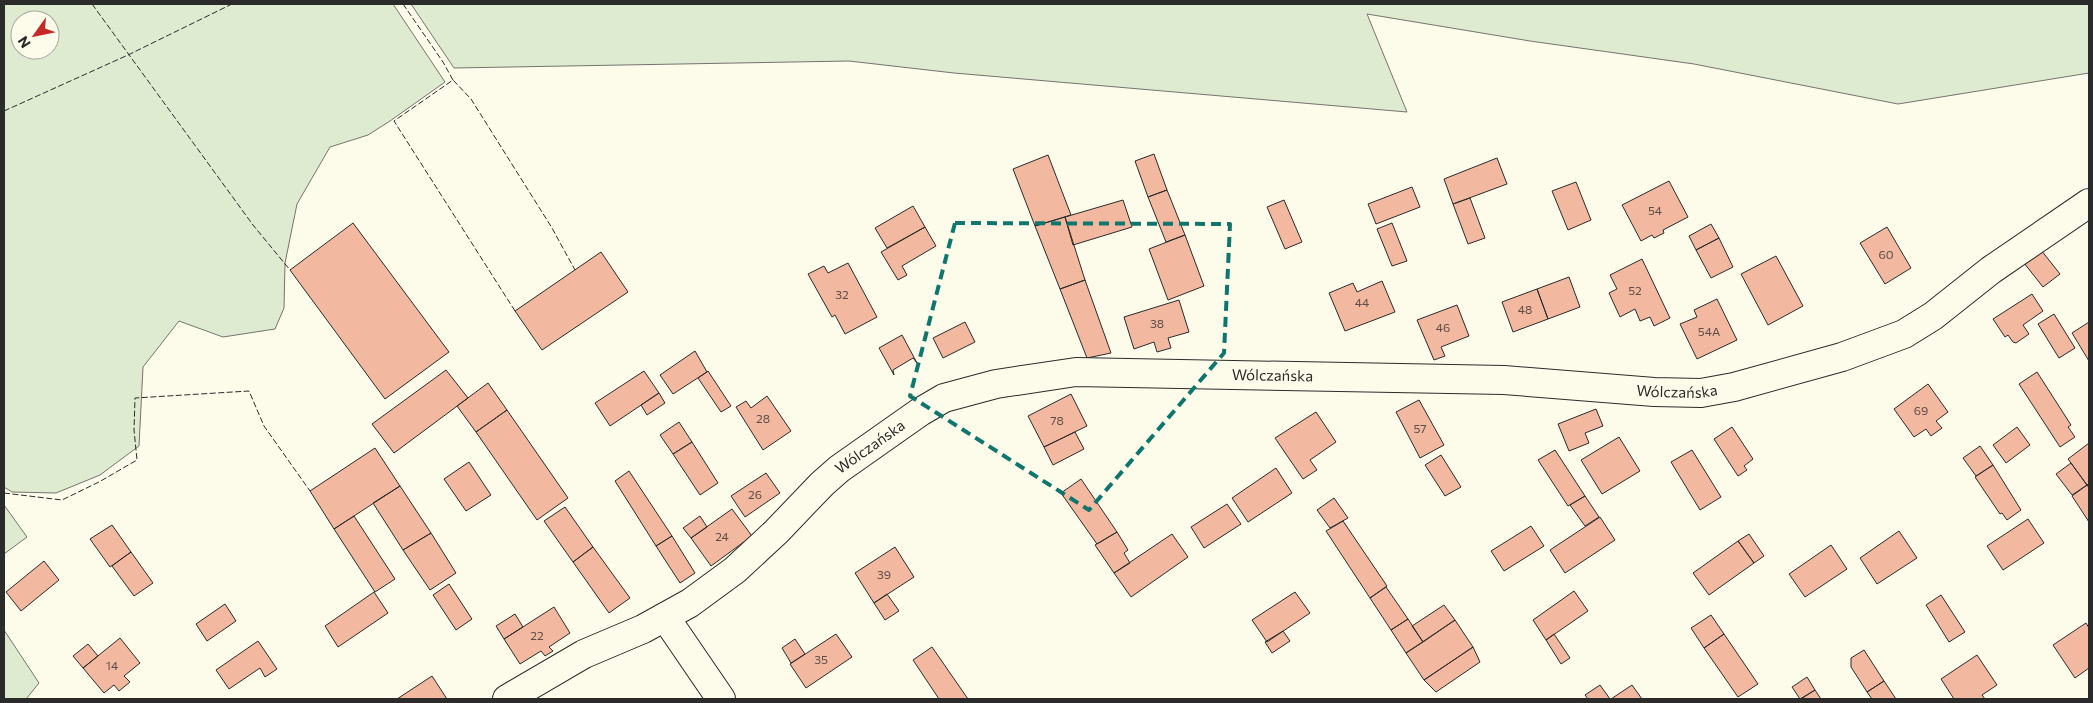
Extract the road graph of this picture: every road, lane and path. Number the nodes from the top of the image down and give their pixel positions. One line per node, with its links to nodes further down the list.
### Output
1 (2089, 203): 2 (street, Wólczańska)
2 (664, 617): 3 (street, Wólczańska); 4 (street)
3 (507, 699)
4 (721, 699)

